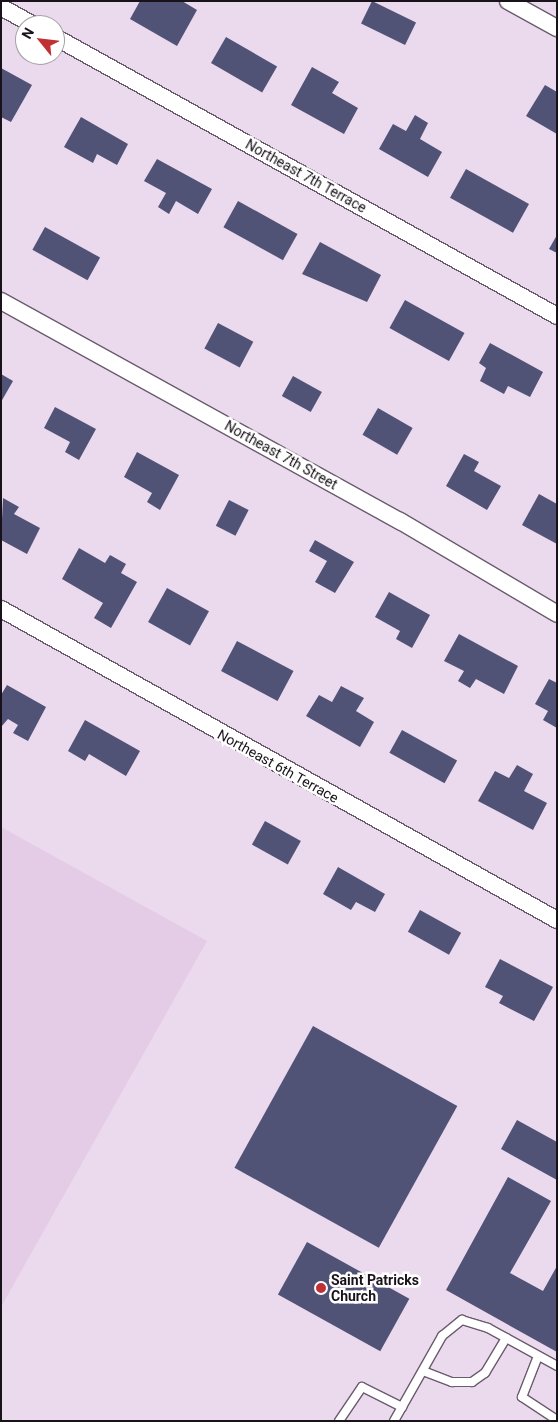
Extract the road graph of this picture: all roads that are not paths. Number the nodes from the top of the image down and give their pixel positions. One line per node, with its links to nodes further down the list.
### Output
1 (508, 1): 4 (street)
2 (1, 7): 3 (street)
3 (16, 15)
4 (557, 28)
5 (65, 43): 7 (street, Northeast 7th Terrace)
6 (1, 302): 9 (street, Northeast 7th Street)
7 (557, 316)
8 (1, 609): 10 (street, Northeast 6th Terrace)
9 (557, 614)
10 (557, 920)
11 (506, 1338): 12 (lane); 14 (lane); 14 (lane)
12 (538, 1356): 13 (lane); 16 (lane)
13 (557, 1366)
14 (423, 1371): 15 (lane)
15 (402, 1407): 17 (lane); 18 (lane)
16 (557, 1420)
17 (339, 1421)
18 (394, 1421)

